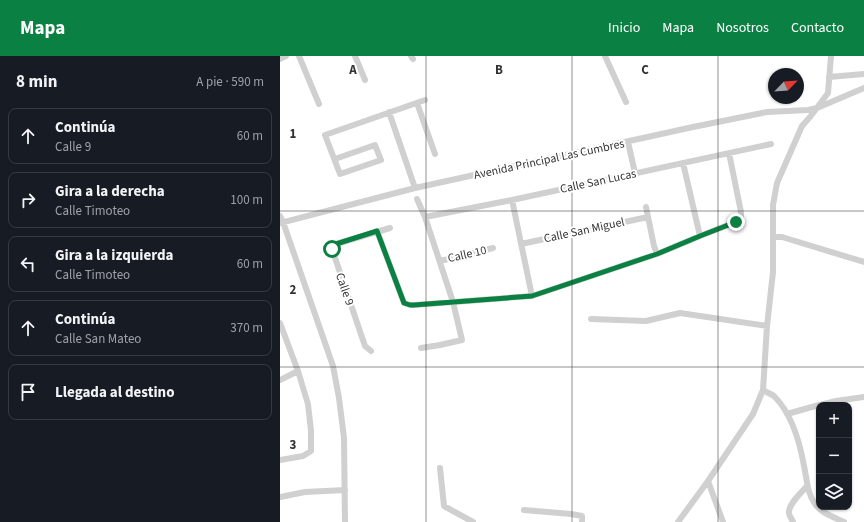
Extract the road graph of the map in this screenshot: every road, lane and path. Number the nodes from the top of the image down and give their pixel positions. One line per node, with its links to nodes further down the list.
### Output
1 (286, 56): 6 (street)
2 (299, 56): 14 (street)
3 (355, 56): 9 (street)
4 (605, 56): 12 (street)
5 (831, 56): 8 (street)
6 (280, 58)
7 (864, 74): 8 (street)
8 (829, 77): 15 (street)
9 (365, 80)
10 (864, 88): 15 (street)
11 (425, 100): 13 (street)
12 (626, 102)
13 (417, 103): 16 (street); 20 (street)
14 (319, 104)
15 (817, 108): 17 (street, Avenida Principal Las Cumbres); 34 (street)
16 (389, 112): 21 (street); 24 (street)
17 (628, 142): 23 (street); 24 (street, Avenida Principal Las Cumbres)
18 (772, 144): 19 (street, Calle San Lucas)
19 (729, 153): 22 (street, Calle San Lucas); 33 (street)
20 (435, 154)
21 (335, 159): 21 (street)
22 (683, 163): 23 (street, Calle San Lucas); 33 (street)
23 (635, 173): 26 (street, Calle San Lucas)
24 (415, 188): 30 (street, Avenida Principal Las Cumbres)
25 (417, 199): 28 (street)
26 (512, 200): 28 (street, Calle San Lucas); 35 (street)
27 (646, 207): 29 (street)
28 (424, 217): 38 (street)
29 (648, 217): 35 (street, Calle San Miguel); 37 (street)
30 (281, 220): 58 (street)
31 (390, 228): 32 (street)
32 (377, 231): 41 (street); 46 (street, Calle 9)
33 (700, 236): 37 (street)
34 (774, 237): 39 (street); 44 (street)
35 (521, 244): 40 (street)
36 (493, 248): 38 (street, Calle 10)
37 (657, 254): 40 (street)
38 (440, 261): 41 (street)
39 (864, 262)
40 (532, 296): 41 (street)
41 (453, 302): 45 (street)
42 (591, 319): 44 (street)
43 (280, 323): 47 (street)
44 (767, 326): 49 (street)
45 (421, 348)
46 (371, 351)
47 (298, 371): 48 (street); 54 (street)
48 (280, 380)
49 (763, 390): 53 (street); 56 (street)
50 (864, 397): 51 (street)
51 (832, 402)
52 (816, 406): 53 (street)
53 (787, 414): 57 (street)
54 (280, 460)
55 (440, 468): 62 (street)
56 (708, 481): 64 (street); 65 (street)
57 (807, 486): 66 (street); 67 (street)
58 (345, 490): 59 (street); 61 (street)
59 (280, 498)
60 (524, 510): 63 (street)
61 (345, 522)
62 (473, 522)
63 (582, 522)
64 (678, 522)
65 (723, 522)
66 (793, 522)
67 (844, 522)

